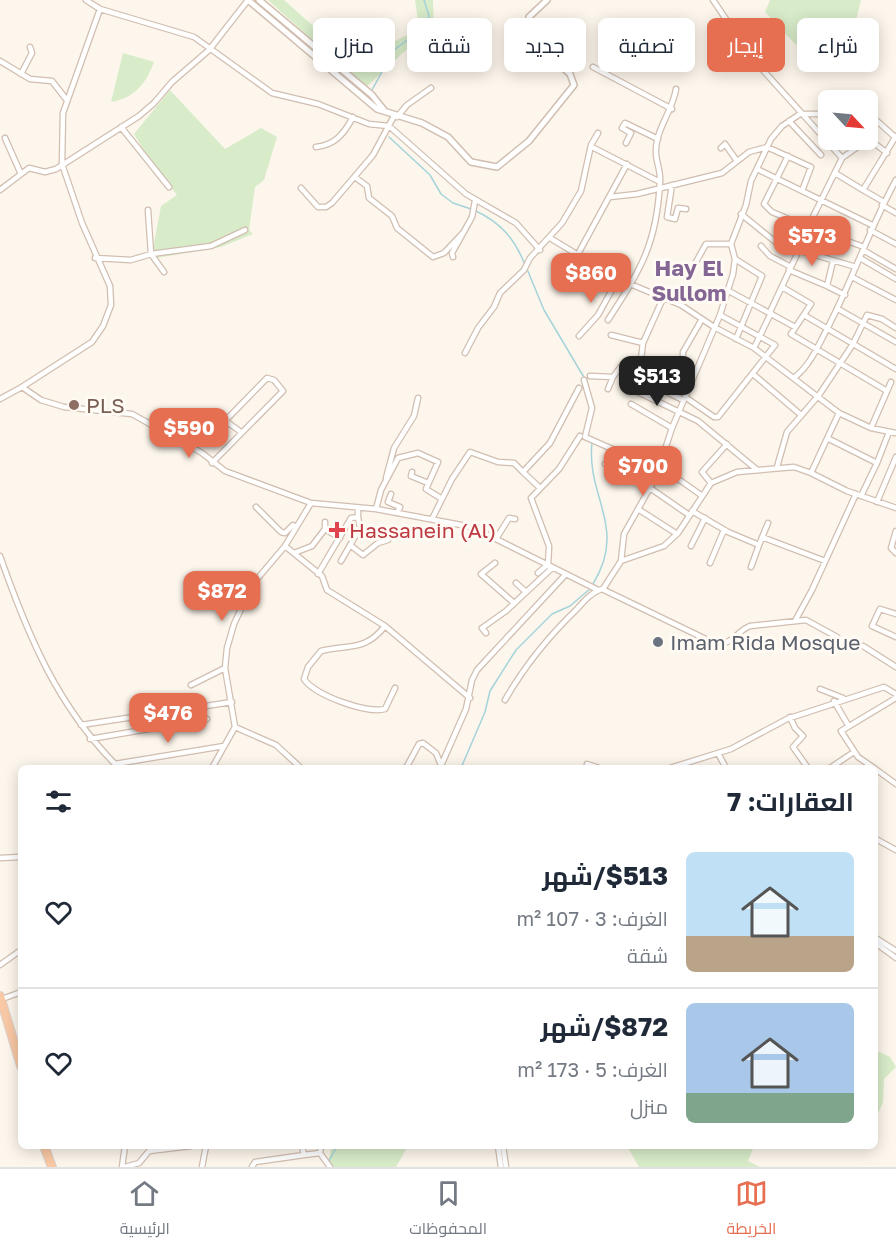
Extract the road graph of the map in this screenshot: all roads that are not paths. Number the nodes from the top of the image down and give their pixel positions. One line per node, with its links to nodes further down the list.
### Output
1 (86, 0): 6 (street)
2 (248, 0): 8 (street); 16 (street)
3 (259, 0): 16 (street)
4 (547, 0): 19 (street)
5 (712, 0): 17 (street)
6 (100, 9): 8 (street); 14 (street)
7 (30, 47): 11 (street)
8 (209, 50): 20 (street); 24 (street)
9 (0, 61): 11 (street)
10 (593, 67): 15 (street)
11 (21, 74): 14 (street)
12 (431, 88): 19 (street)
13 (676, 89): 15 (street)
14 (66, 99): 39 (street)
15 (672, 109): 28 (street)
16 (384, 110): 19 (street)
17 (800, 114): 18 (street); 21 (street); 37 (street)
18 (818, 114)
19 (395, 116): 23 (street)
20 (353, 117): 23 (street); 30 (street)
21 (789, 121): 32 (street); 35 (street)
22 (878, 121): 26 (street)
23 (389, 126): 44 (street); 57 (street)
24 (121, 127): 39 (street); 49 (street)
25 (598, 133): 31 (street)
26 (896, 137): 34 (street)
27 (5, 138): 43 (street)
28 (658, 139): 29 (street); 47 (street)
29 (626, 143)
30 (316, 147)
31 (592, 147): 40 (street); 66 (street)
32 (767, 147): 36 (street); 38 (street); 41 (street)
33 (721, 148): 38 (street)
34 (887, 153): 37 (street); 52 (street)
35 (821, 155)
36 (788, 156): 45 (street); 53 (street)
37 (842, 158): 42 (street)
38 (737, 161): 48 (street)
39 (62, 164): 43 (street); 76 (street)
40 (627, 164): 47 (street); 54 (street)
41 (758, 169): 45 (street); 61 (street)
42 (835, 173): 52 (street); 55 (street)
43 (21, 174): 51 (street)
44 (356, 178): 50 (street); 65 (street)
45 (777, 179): 53 (street); 62 (street)
46 (896, 180): 56 (street)
47 (660, 184): 48 (street); 54 (street); 88 (street)
48 (672, 185): 58 (street)
49 (169, 187)
50 (301, 188)
51 (0, 190)
52 (863, 190): 56 (street)
53 (801, 191): 55 (street)
54 (610, 197): 74 (street)
55 (822, 201): 62 (street); 63 (street)
56 (883, 203): 60 (street); 63 (street)
57 (474, 206): 65 (street); 71 (street)
58 (687, 209)
59 (148, 210): 73 (street)
60 (896, 213)
61 (741, 214): 67 (street); 72 (street)
62 (808, 226): 70 (street)
63 (872, 227): 68 (street); 70 (street)
64 (245, 230): 73 (street)
65 (462, 234): 75 (street)
66 (550, 238): 71 (street); 74 (street)
67 (730, 244): 78 (street); 80 (street)
68 (896, 244)
69 (761, 246): 82 (street)
70 (863, 248): 77 (street); 83 (street)
71 (540, 250): 118 (street)
72 (799, 250): 79 (street); 82 (street)
73 (151, 254): 76 (street); 84 (street)
74 (579, 254): 86 (street)
75 (453, 257)
76 (95, 258): 129 (street)
77 (860, 258): 81 (street); 87 (street)
78 (735, 259): 91 (street); 94 (street)
79 (833, 261): 81 (street); 89 (street)
80 (696, 262)
81 (856, 267): 85 (street)
82 (790, 268): 89 (street); 90 (street)
83 (896, 269)
84 (164, 272)
85 (852, 278): 92 (street); 95 (street)
86 (618, 279): 88 (street); 110 (street)
87 (896, 279)
88 (629, 285): 93 (street); 101 (street)
89 (827, 286): 92 (street)
90 (782, 287): 97 (street); 99 (street)
91 (727, 290): 94 (street); 98 (street)
92 (845, 294): 96 (street)
93 (664, 296): 100 (street); 114 (street)
94 (750, 300): 97 (street); 104 (street)
95 (896, 300)
96 (838, 309): 102 (street); 106 (street)
97 (771, 313): 105 (street); 111 (street)
98 (720, 315): 103 (street); 104 (street)
99 (804, 315): 105 (street); 106 (street)
100 (702, 319): 103 (street); 134 (street)
101 (608, 320)
102 (862, 323): 107 (street); 113 (street); 115 (street)
103 (714, 327): 112 (street); 137 (street)
104 (740, 327): 111 (street); 112 (street)
105 (795, 327): 117 (street)
106 (828, 328): 115 (street); 117 (street)
107 (896, 328)
108 (611, 335): 114 (street)
109 (896, 335): 113 (street)
110 (579, 336)
111 (760, 337): 116 (street); 119 (street)
112 (736, 339): 116 (street)
113 (894, 341)
114 (643, 343): 124 (street)
115 (853, 344): 120 (street); 121 (street)
116 (754, 348): 119 (street)
117 (817, 349): 120 (street); 125 (street)
118 (465, 353)
119 (766, 358): 122 (street); 125 (street)
120 (840, 363): 132 (street); 135 (street)
121 (896, 369)
122 (753, 374): 137 (street); 142 (street)
123 (590, 376): 124 (street)
124 (613, 377): 131 (street)
125 (795, 377): 135 (street)
126 (584, 380): 157 (street)
127 (645, 381): 134 (street)
128 (891, 382): 132 (street)
129 (22, 387): 138 (street); 152 (street)
130 (579, 388): 159 (street)
131 (608, 389)
132 (887, 391): 144 (street)
133 (638, 392): 140 (street)
134 (667, 392): 137 (street)
135 (819, 396): 141 (street); 142 (street)
136 (418, 398): 161 (street)
137 (684, 398): 140 (street)
138 (0, 399)
139 (631, 404): 143 (street)
140 (679, 411): 143 (street); 150 (street)
141 (839, 413): 144 (street); 149 (street)
142 (801, 415): 155 (street)
143 (672, 428): 157 (street)
144 (871, 428): 146 (street)
145 (241, 432): 145 (street); 152 (street)
146 (889, 432): 147 (street); 154 (street)
147 (896, 433)
148 (580, 436): 164 (street)
149 (829, 439): 154 (street); 160 (street)
150 (727, 444): 156 (street); 163 (street)
151 (896, 457): 170 (street)
152 (212, 463): 171 (street)
153 (605, 464): 165 (street)
154 (877, 464): 168 (street)
155 (777, 467): 156 (street); 160 (street)
156 (756, 469): 163 (street)
157 (659, 470): 165 (street); 167 (street)
158 (412, 471): 162 (street)
159 (523, 472): 164 (street); 169 (street)
160 (811, 473): 168 (street)
161 (386, 478): 162 (street); 176 (street)
162 (428, 483): 169 (street)
163 (711, 483): 167 (street)
164 (540, 488): 206 (street)
165 (650, 488): 174 (street); 178 (street)
166 (391, 494): 177 (street)
167 (701, 495): 178 (street)
168 (858, 495): 170 (street); 203 (street)
169 (442, 499): 180 (street)
170 (877, 502): 175 (street)
171 (311, 503): 173 (street); 185 (street)
172 (256, 507): 185 (street)
173 (358, 508): 176 (street); 179 (street)
174 (638, 508): 189 (street); 202 (street)
175 (896, 508)
176 (376, 509): 177 (street)
177 (397, 513): 180 (street)
178 (690, 513): 182 (street); 189 (street)
179 (358, 517): 191 (street); 194 (street)
180 (432, 519): 192 (street)
181 (514, 519): 192 (street)
182 (705, 519): 187 (street); 197 (street)
183 (326, 522): 186 (street)
184 (768, 523): 190 (street)
185 (296, 527): 196 (street)
186 (325, 529): 191 (street); 198 (street)
187 (724, 530): 195 (street); 205 (street)
188 (896, 531): 199 (street)
189 (677, 534): 202 (street)
190 (762, 537): 195 (street); 203 (street)
191 (340, 538): 209 (street)
192 (495, 539): 206 (street)
193 (388, 540): 194 (street)
194 (350, 545): 201 (street)
195 (759, 545): 207 (street)
196 (285, 546): 198 (street); 223 (street)
197 (691, 546)
198 (294, 553): 209 (street)
199 (896, 553)
200 (0, 556): 235 (street)
201 (341, 561)
202 (621, 561): 212 (street)
203 (825, 561): 216 (street)
204 (495, 563): 214 (street)
205 (710, 563)
206 (549, 566): 208 (street); 210 (street); 213 (street)
207 (751, 567)
208 (538, 573)
209 (318, 574): 217 (street)
210 (566, 574): 212 (street); 228 (street)
211 (516, 584): 213 (street)
212 (597, 588): 216 (street); 230 (street)
213 (526, 592): 214 (street)
214 (514, 603): 218 (street)
215 (896, 614): 220 (street)
216 (795, 621): 219 (street)
217 (385, 626): 225 (street); 228 (street)
218 (486, 633)
219 (837, 637)
220 (896, 637)
221 (863, 646): 222 (street)
222 (896, 667)
223 (225, 668): 224 (street); 232 (street)
224 (190, 685)
225 (394, 688)
226 (820, 689): 229 (street)
227 (896, 696): 229 (street); 236 (street)
228 (470, 698): 247 (street)
229 (846, 698): 231 (street)
230 (505, 700)
231 (834, 701): 233 (street); 236 (street)
232 (232, 702): 235 (street); 237 (street)
233 (790, 717): 241 (street); 251 (street)
234 (207, 719): 238 (street)
235 (81, 725): 238 (street)
236 (848, 725): 240 (street)
237 (235, 727): 239 (street); 245 (street)
238 (90, 739): 242 (street)
239 (224, 746): 243 (street); 244 (street)
240 (854, 752): 252 (street); 253 (street)
241 (719, 754): 249 (street); 250 (street)
242 (116, 765)
243 (122, 765)
244 (214, 765)
245 (298, 765)
246 (408, 765): 248 (street)
247 (441, 765)
248 (441, 765)
249 (680, 765)
250 (724, 765)
251 (806, 765)
252 (834, 765)
253 (870, 765)
254 (878, 771): 255 (street)
255 (896, 784)
256 (878, 840): 257 (street)
257 (896, 850)
258 (0, 858): 259 (street)
259 (18, 858)
260 (878, 940): 262 (street)
261 (878, 945): 264 (street)
262 (896, 951)
263 (18, 952): 265 (street)
264 (896, 958)
265 (0, 965)
266 (18, 993): 267 (street)
267 (1, 998): 268 (highway)
268 (18, 1056)
269 (45, 1149): 279 (highway)
270 (125, 1149): 280 (street)
271 (166, 1149): 280 (street)
272 (205, 1149): 281 (street)
273 (303, 1149): 278 (street)
274 (321, 1149): 277 (street)
275 (500, 1149): 284 (street)
276 (501, 1149): 285 (street)
277 (320, 1153): 278 (street); 283 (street)
278 (304, 1155): 282 (street)
279 (52, 1167)
280 (123, 1167)
281 (202, 1167)
282 (252, 1167)
283 (330, 1167)
284 (501, 1167)
285 (506, 1167)

